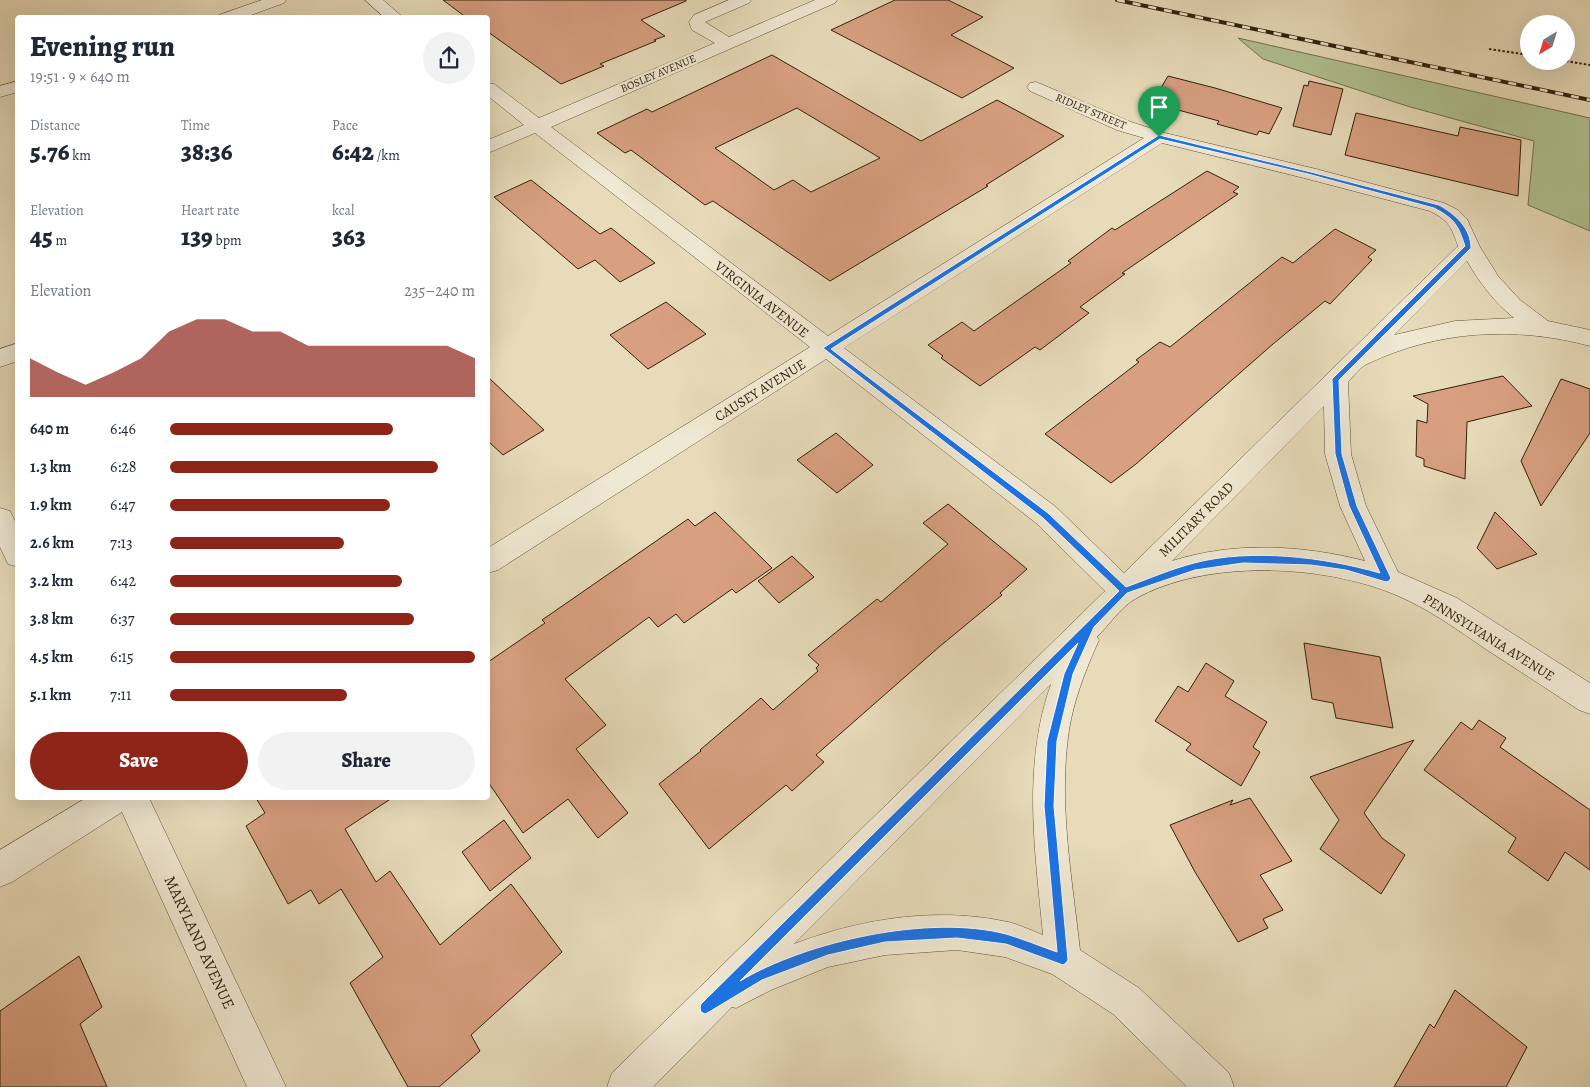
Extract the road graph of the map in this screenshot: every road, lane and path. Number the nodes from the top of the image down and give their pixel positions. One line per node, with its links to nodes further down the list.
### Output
1 (278, 0): 5 (street)
2 (373, 0): 6 (street)
3 (743, 0): 7 (street)
4 (829, 0): 7 (street, BOSLEY AVENUE)
5 (234, 15)
6 (392, 15)
7 (728, 43): 16 (street, BOSLEY AVENUE)
8 (1489, 49): 9 (path)
9 (1520, 54)
10 (1575, 62): 11 (path)
11 (1590, 65)
12 (15, 87): 15 (street)
13 (1036, 87): 17 (street, RIDLEY STREET)
14 (490, 90): 16 (street, VIRGINIA AVENUE)
15 (0, 92)
16 (536, 126): 18 (street, BOSLEY AVENUE); 22 (street, VIRGINIA AVENUE)
17 (1159, 137): 19 (street, RIDLEY STREET); 22 (street, CAUSEY AVENUE)
18 (490, 146)
19 (1468, 246): 20 (street); 25 (street, MILITARY ROAD)
20 (1542, 328): 21 (street); 25 (street)
21 (1590, 338)
22 (826, 348): 28 (street, CAUSEY AVENUE); 30 (street, VIRGINIA AVENUE)
23 (15, 352): 24 (street)
24 (0, 359)
25 (1345, 370): 29 (street); 30 (street, MILITARY ROAD)
26 (0, 519): 27 (street)
27 (15, 550)
28 (490, 561)
29 (1386, 578): 30 (street, PENNSYLVANIA AVENUE); 32 (street, PENNSYLVANIA AVENUE)
30 (1124, 591): 31 (street, MILITARY ROAD)
31 (1090, 624): 36 (street); 37 (street, MILITARY ROAD)
32 (1590, 700)
33 (112, 800): 35 (street)
34 (133, 800): 39 (street, MARYLAND AVENUE)
35 (0, 870)
36 (1063, 960): 37 (street); 40 (street)
37 (705, 1008): 38 (street, MILITARY ROAD)
38 (630, 1084)
39 (267, 1087)
40 (1215, 1087)

